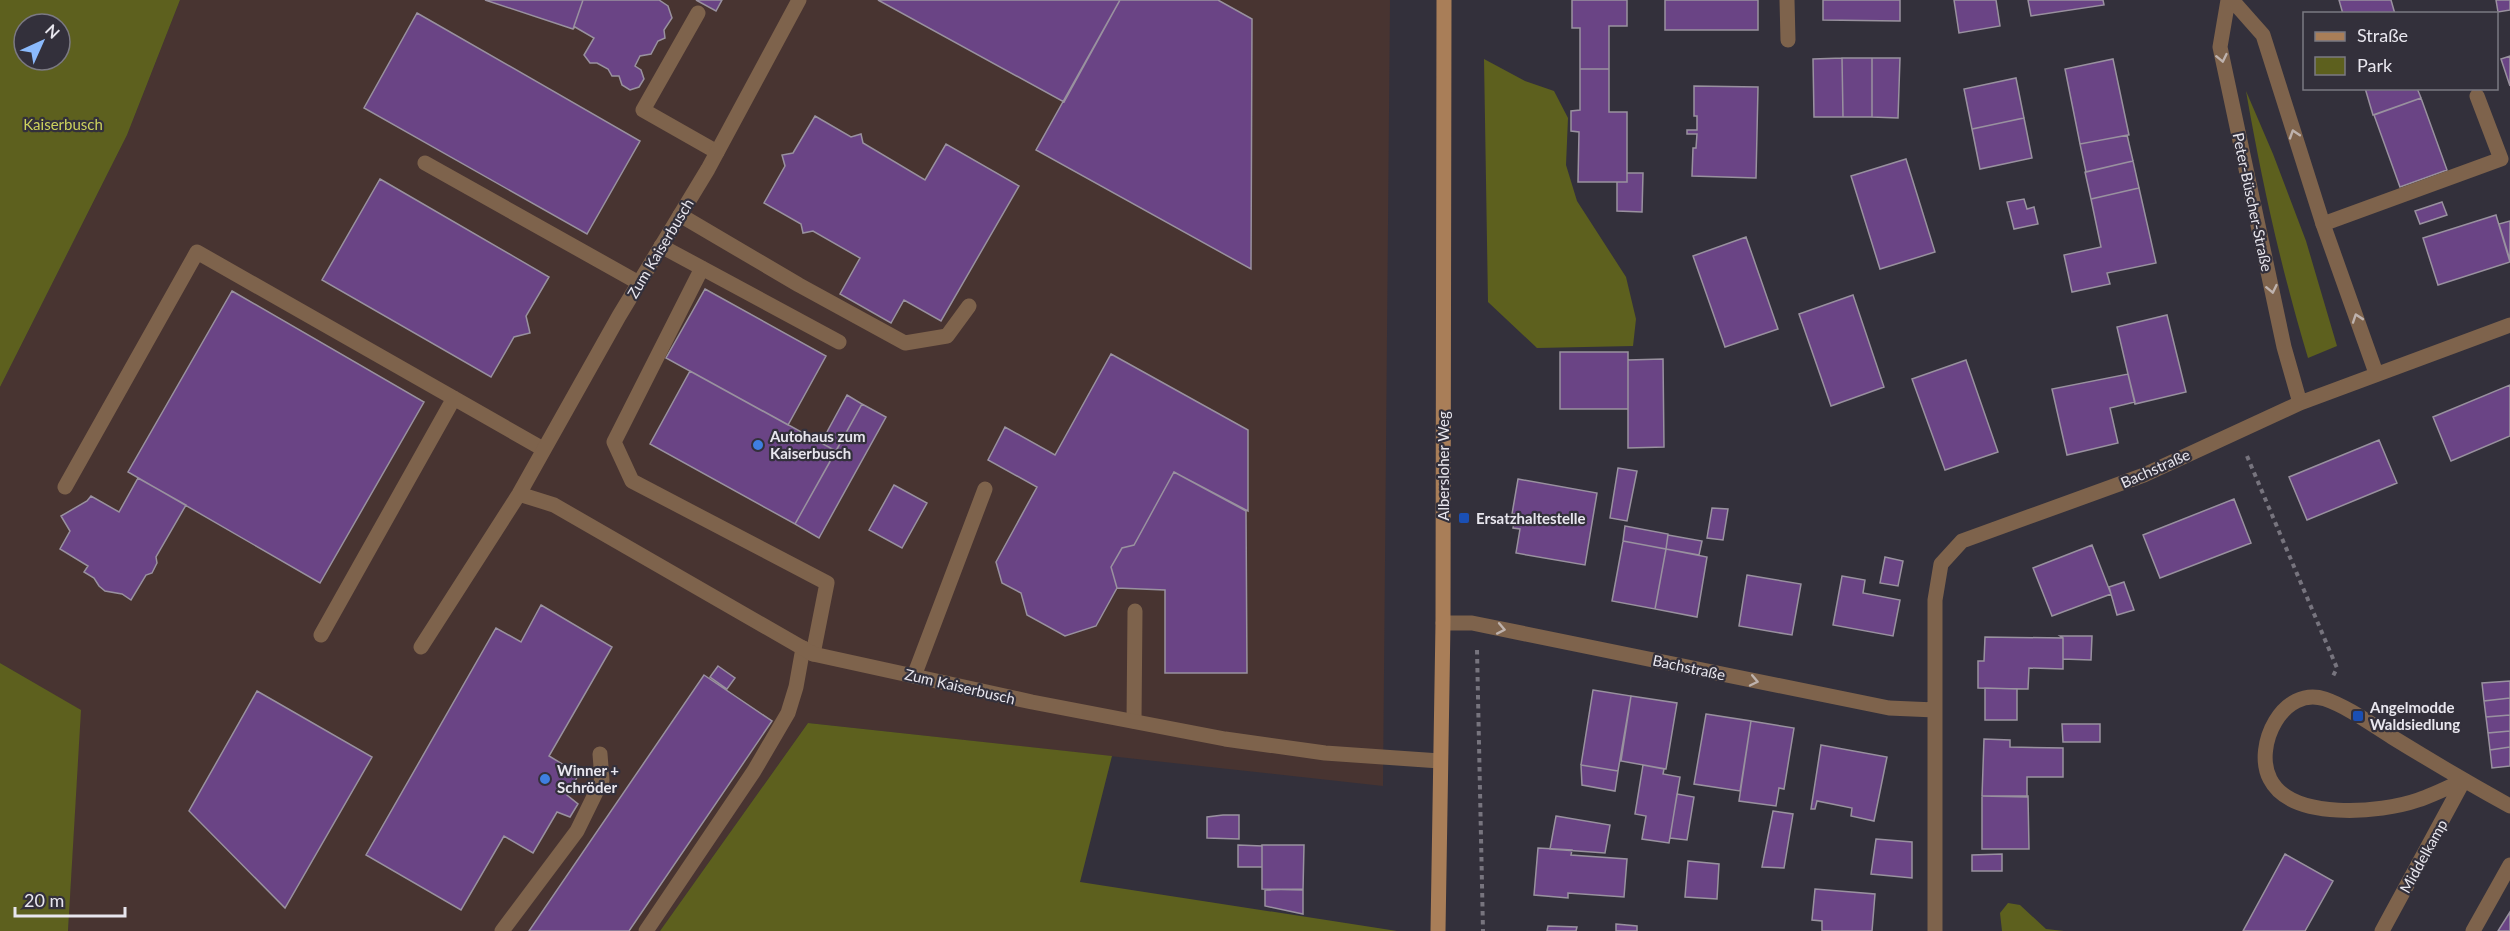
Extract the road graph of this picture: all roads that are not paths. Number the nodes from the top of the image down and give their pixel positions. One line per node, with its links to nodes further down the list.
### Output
1 (799, 0): 8 (street, Zum Kaiserbusch)
2 (1444, 0): 26 (main road, Albersloher Weg)
3 (1787, 0): 6 (street)
4 (2230, 0): 11 (street, Peter-Büscher-Straße, one-way to 4); 20 (street, Peter-Büscher-Straße, one-way to 20)
5 (698, 13): 8 (street)
6 (1788, 40)
7 (2477, 96): 11 (street)
8 (717, 152): 10 (street, Zum Kaiserbusch)
9 (424, 163): 14 (street)
10 (680, 215): 12 (street, Zum Kaiserbusch); 15 (street)
11 (2324, 224): 18 (street, Peter-Büscher-Straße, one-way to 11)
12 (661, 246): 13 (street); 14 (street, Zum Kaiserbusch)
13 (702, 268): 17 (street); 29 (street)
14 (639, 283): 21 (street, Zum Kaiserbusch)
15 (969, 306)
16 (2510, 325): 18 (street, Bachstraße)
17 (839, 342)
18 (2376, 373): 20 (street, Bachstraße)
19 (454, 398): 21 (street); 22 (street); 27 (street)
20 (2300, 403): 31 (street, Bachstraße)
21 (543, 449): 24 (street, Zum Kaiserbusch)
22 (65, 487)
23 (985, 489): 30 (street)
24 (519, 494): 28 (street, Zum Kaiserbusch); 29 (street, Zum Kaiserbusch)
25 (1135, 611): 32 (street)
26 (1443, 622): 31 (street, Bachstraße, one-way to 31); 34 (main road, Albersloher Weg)
27 (321, 635)
28 (421, 647)
29 (808, 651): 30 (street, Zum Kaiserbusch); 39 (street)
30 (914, 676): 32 (street, Zum Kaiserbusch)
31 (1935, 710): 41 (street, Bachstraße)
32 (1134, 722): 34 (street, Zum Kaiserbusch)
33 (600, 754): 38 (street)
34 (1440, 761): 40 (main road, Albersloher Weg)
35 (2464, 780): 35 (street); 36 (street); 42 (street, Middelkamp)
36 (2510, 806)
37 (2510, 865): 43 (street)
38 (502, 931)
39 (646, 931)
40 (1438, 931)
41 (1935, 931)
42 (2382, 931)
43 (2473, 931)

